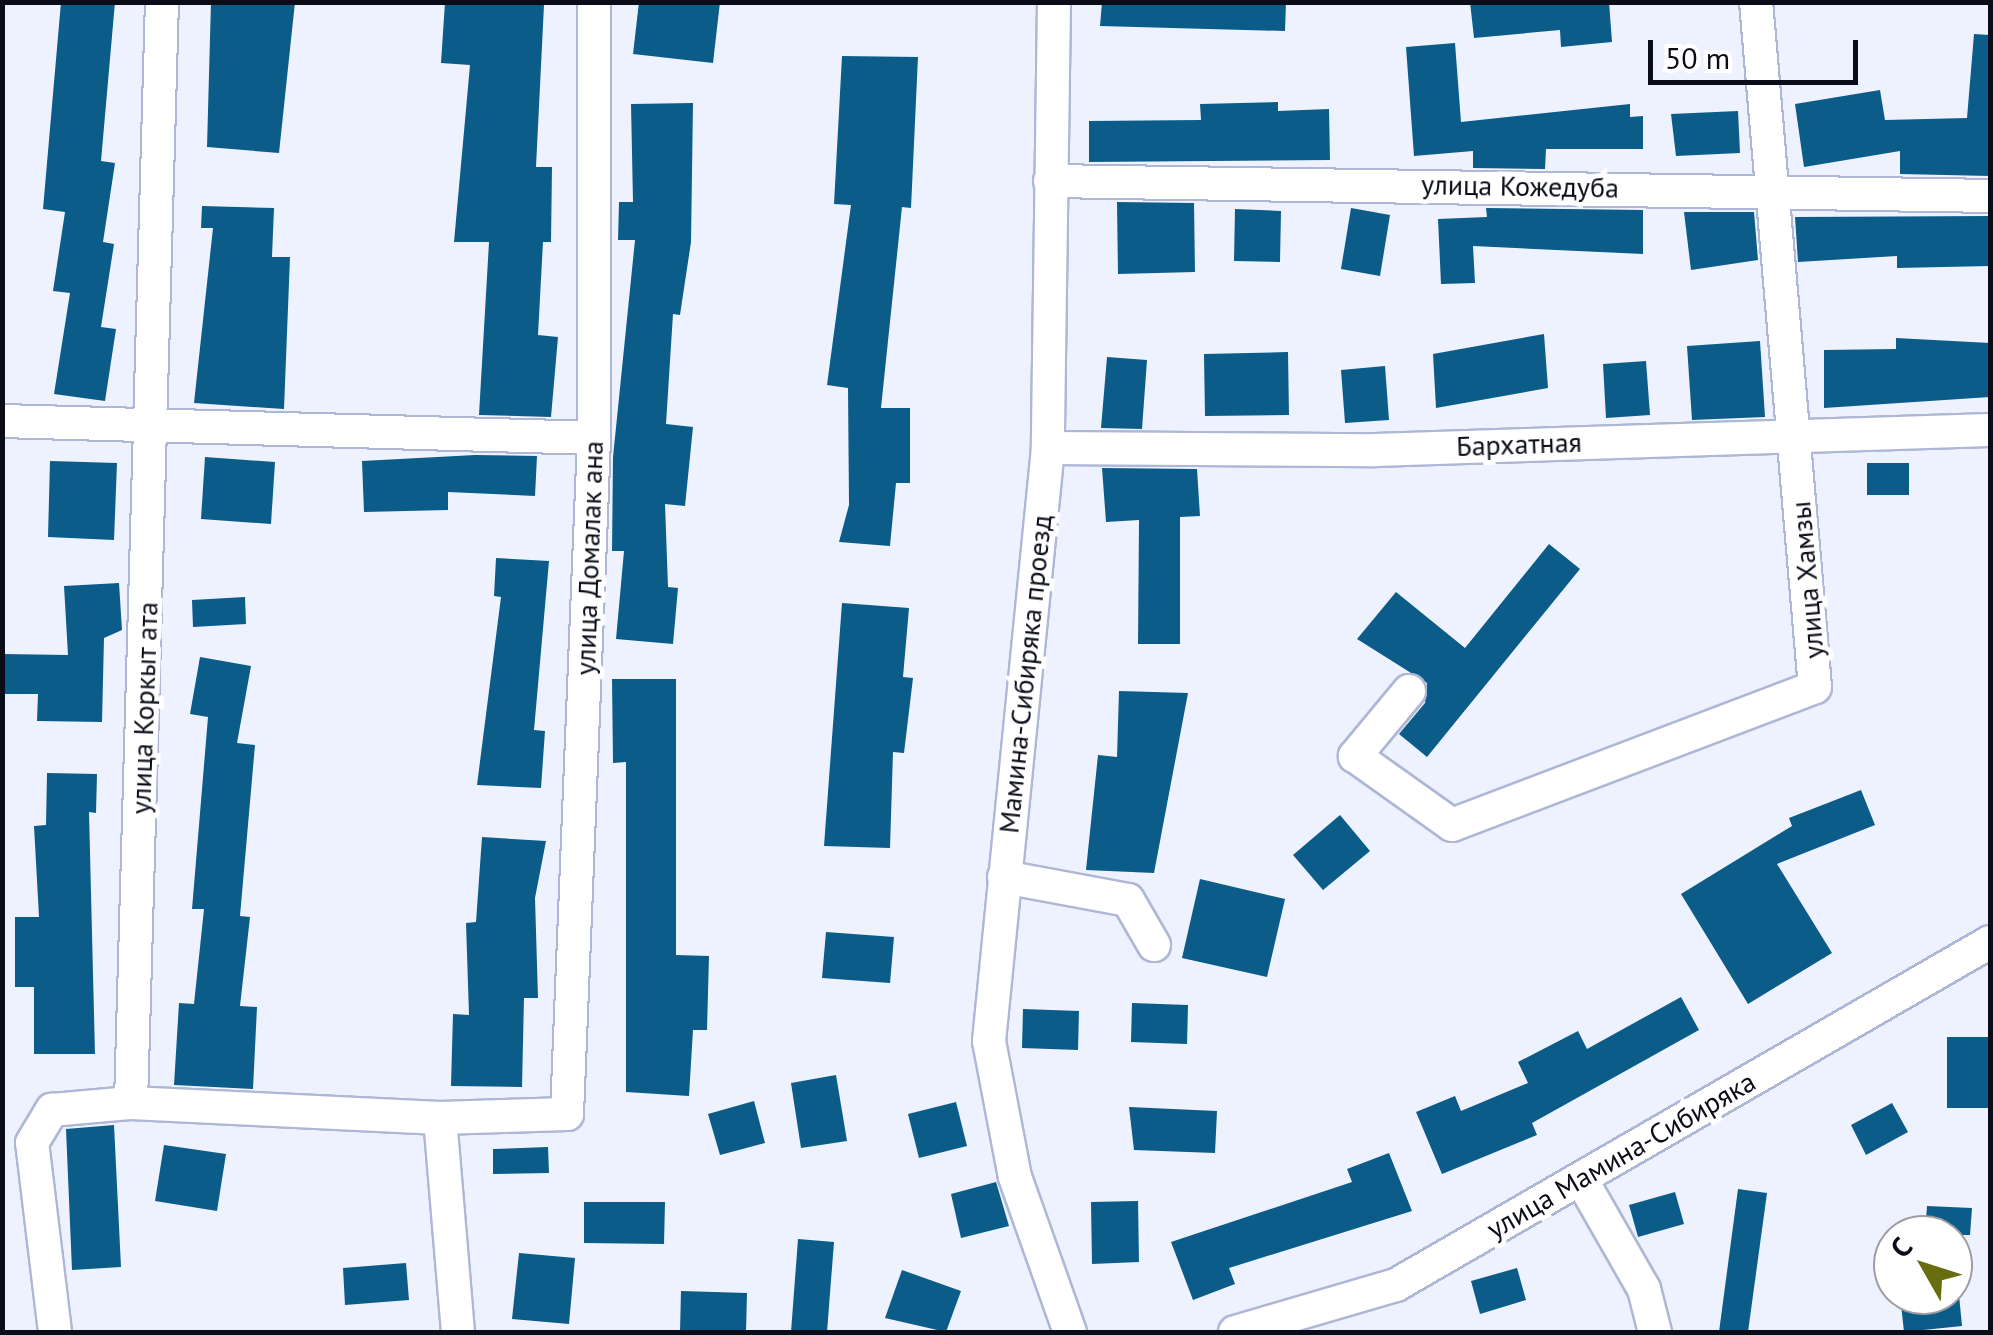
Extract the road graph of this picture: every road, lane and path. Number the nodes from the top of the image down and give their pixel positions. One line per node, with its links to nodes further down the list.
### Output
1 (162, 2): 9 (street, улица Коркыт ата)
2 (594, 2): 12 (street, улица Домалак ана)
3 (1054, 2): 5 (street, Мамина-Сибиряка проезд)
4 (1756, 2): 6 (street, улица Хамзы)
5 (1050, 181): 6 (street, улица Кожедуба); 13 (street, Мамина-Сибиряка проезд)
6 (1776, 188): 7 (street, улица Кожедуба); 11 (street, улица Хамзы)
7 (1990, 196)
8 (2, 420): 9 (street)
9 (154, 425): 12 (street); 18 (street, улица Коркыт ата)
10 (1990, 430): 11 (street, Бархатная)
11 (1795, 432): 13 (street, Бархатная); 14 (street, улица Хамзы)
12 (594, 438): 19 (street, улица Домалак ана)
13 (1048, 448): 15 (street, Мамина-Сибиряка проезд)
14 (1409, 691)
15 (1004, 877): 17 (street); 23 (street, Мамина-Сибиряка проезд)
16 (1990, 942): 20 (street, улица Мамина-Сибиряка)
17 (1154, 945)
18 (131, 1104): 19 (street); 21 (street)
19 (440, 1118): 22 (street)
20 (1580, 1179): 24 (street, улица Мамина-Сибиряка); 25 (street)
21 (55, 1332)
22 (458, 1332)
23 (1070, 1332)
24 (1235, 1332)
25 (1655, 1332)

